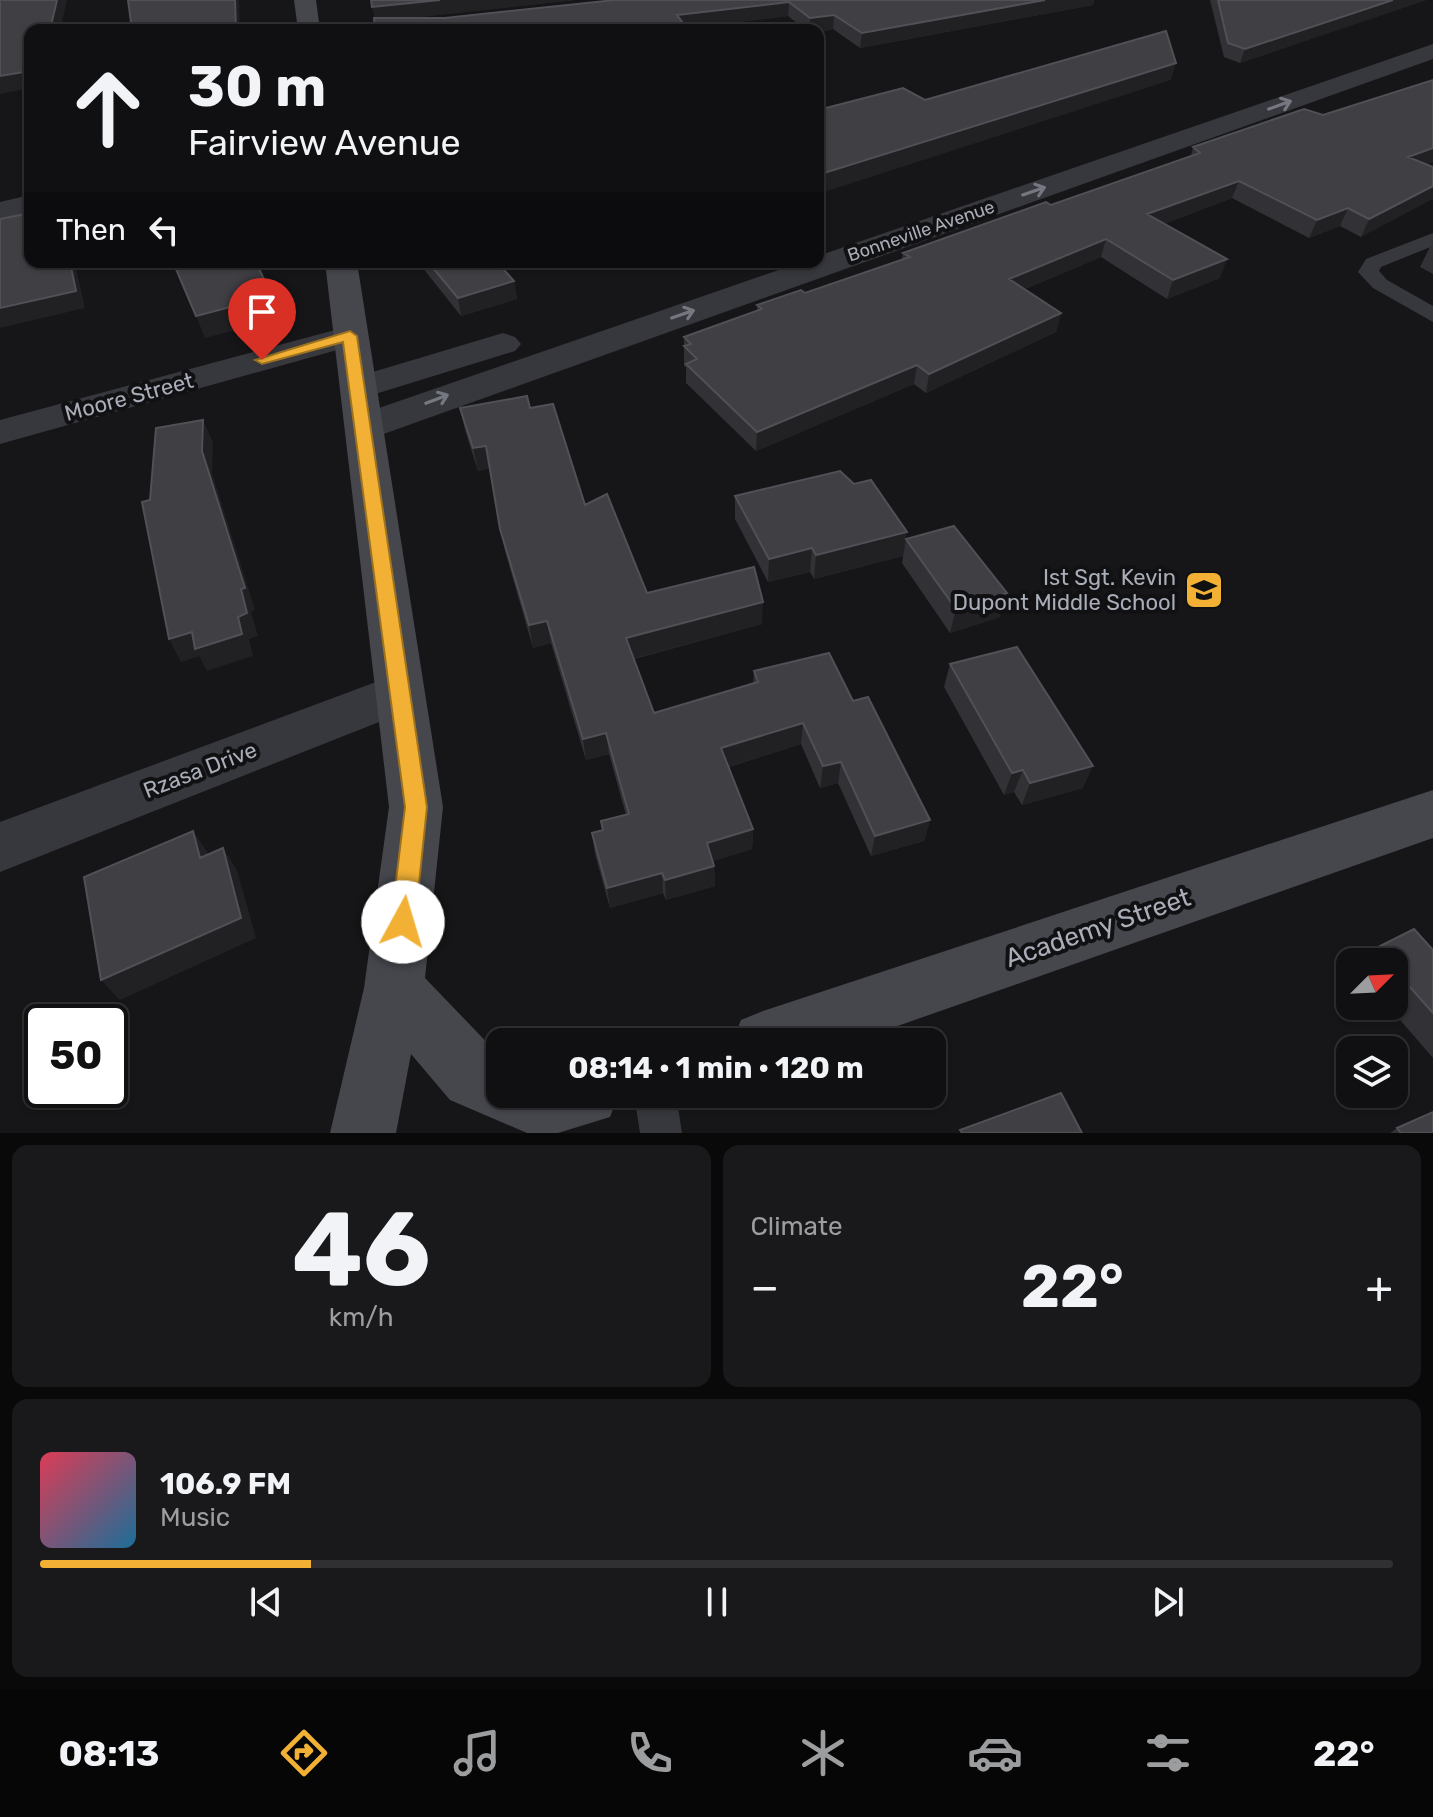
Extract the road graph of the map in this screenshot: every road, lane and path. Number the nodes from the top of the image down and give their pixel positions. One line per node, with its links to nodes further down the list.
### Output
1 (305, 0): 2 (main road)
2 (308, 24)
3 (1433, 31): 7 (street, Bonneville Avenue)
4 (1433, 51): 9 (street, Bonneville Avenue, one-way to 4)
5 (24, 205): 6 (street)
6 (0, 211)
7 (824, 238)
8 (1433, 239): 13 (lane)
9 (824, 263)
10 (342, 268): 14 (main road)
11 (734, 268): 15 (street)
12 (811, 268): 15 (street, Bonneville Avenue, one-way to 12)
13 (1433, 315)
14 (350, 336): 15 (main road); 16 (street, Moore Street)
15 (362, 407): 17 (main road)
16 (0, 432)
17 (400, 693): 19 (street, Rzasa Drive); 20 (main road)
18 (1433, 814): 21 (main road, Academy Street)
19 (0, 847)
20 (394, 988): 22 (main road); 24 (main road)
21 (804, 1028)
22 (486, 1082)
23 (657, 1108): 25 (lane)
24 (363, 1133)
25 (661, 1133)

